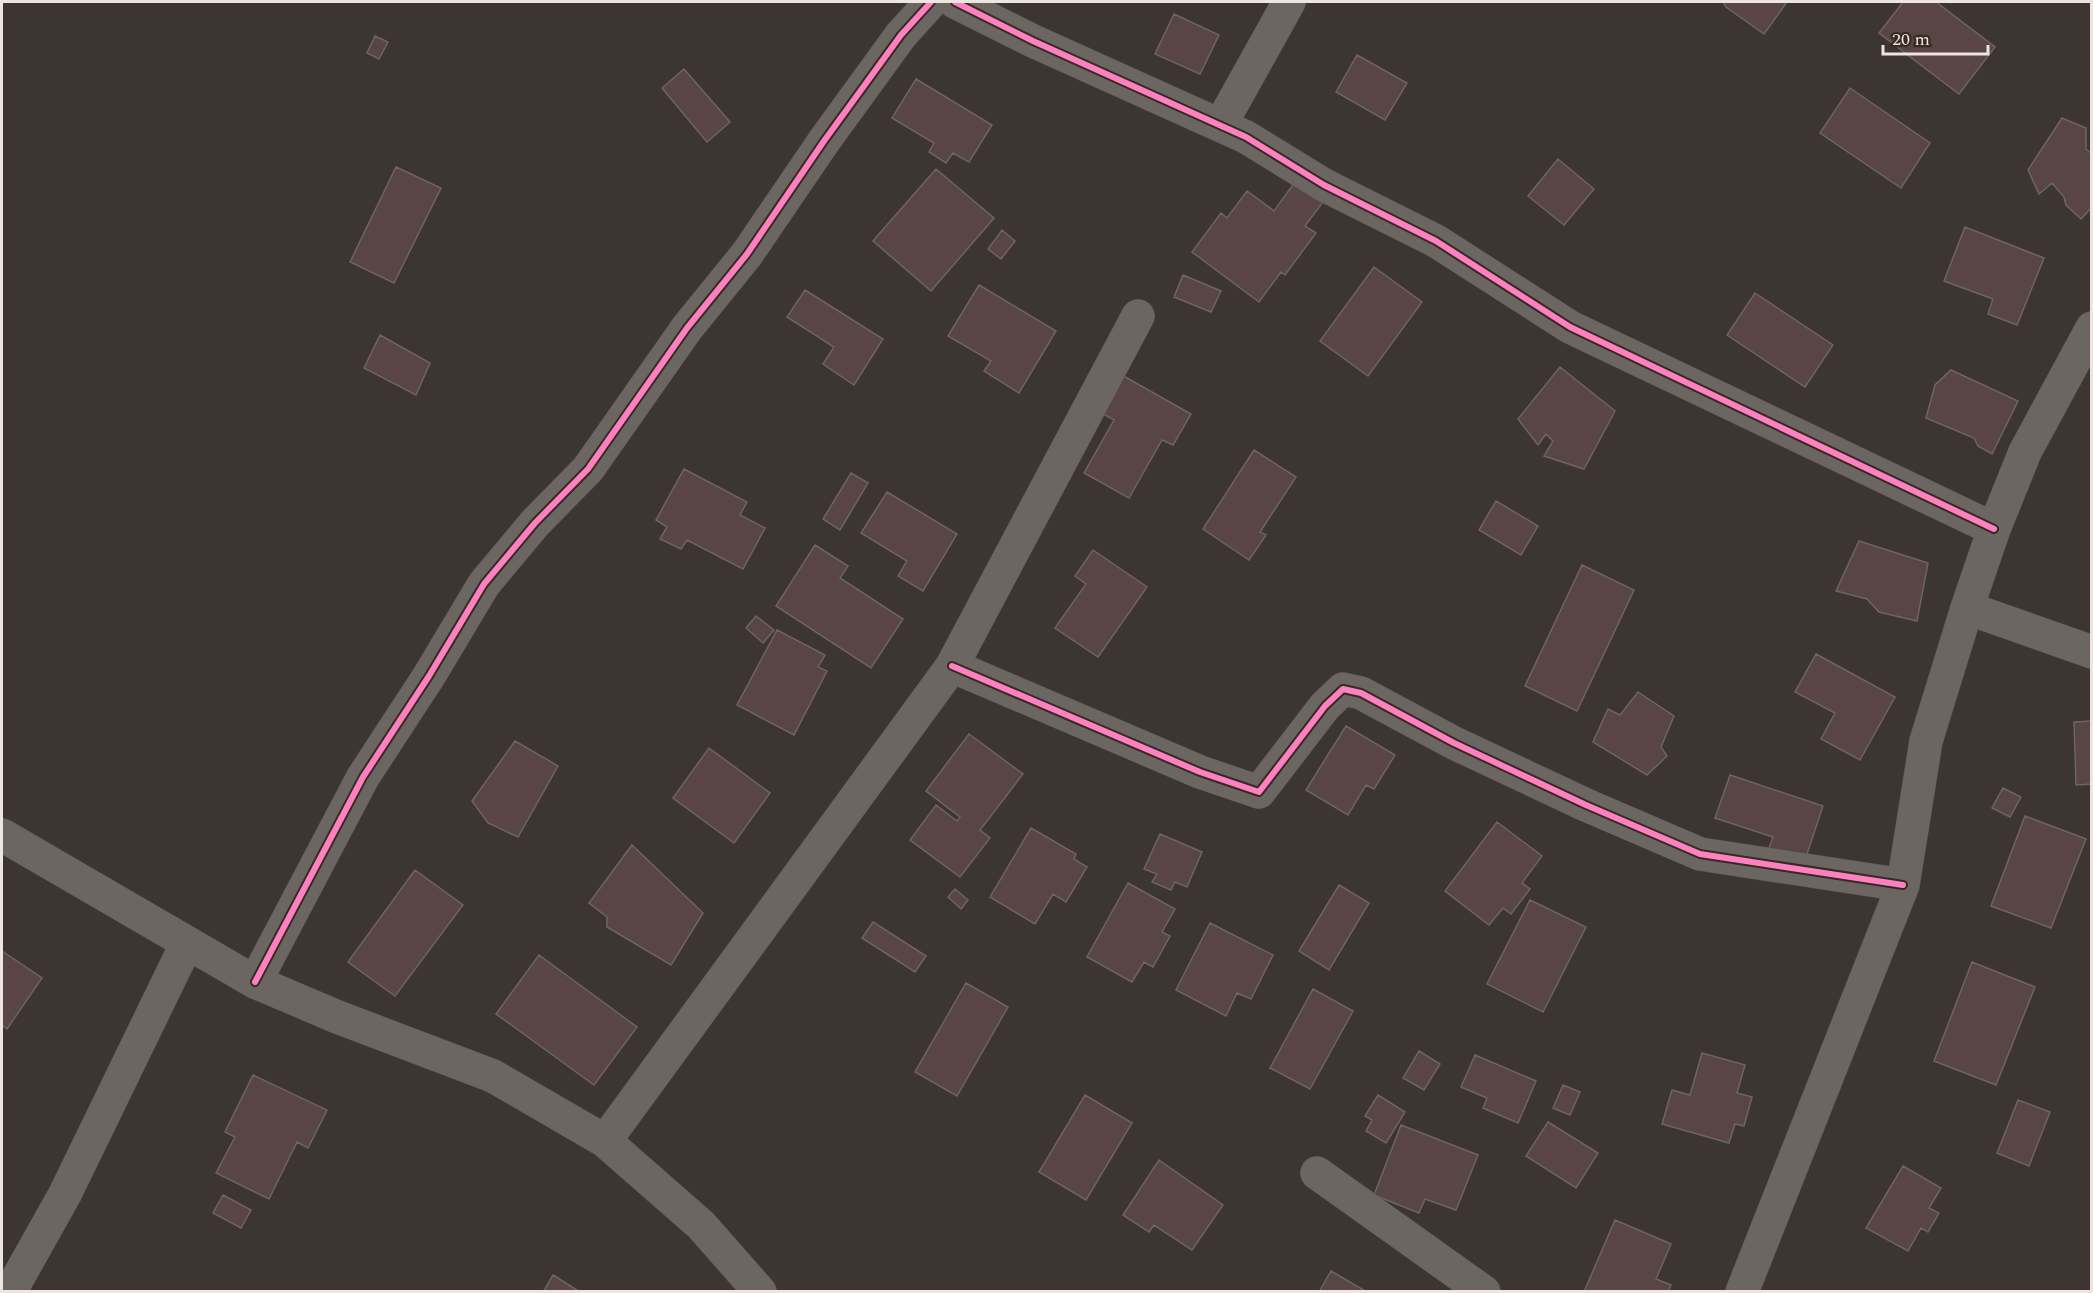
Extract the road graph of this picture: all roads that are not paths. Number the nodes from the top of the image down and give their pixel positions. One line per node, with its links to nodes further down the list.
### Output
1 (931, 2): 14 (street)
2 (955, 2): 4 (street)
3 (1289, 2): 4 (street)
4 (1221, 124): 7 (street)
5 (1138, 315): 10 (street)
6 (2091, 328): 7 (street)
7 (1994, 529): 8 (street)
8 (1967, 608): 9 (street); 12 (street)
9 (2091, 652)
10 (952, 666): 12 (street); 15 (street)
11 (2, 835): 13 (street)
12 (1903, 885): 20 (street)
13 (187, 944): 14 (street); 17 (street)
14 (255, 982): 15 (street)
15 (605, 1141): 18 (street)
16 (1317, 1173): 19 (street)
17 (10, 1292)
18 (760, 1292)
19 (1484, 1292)
20 (1742, 1292)

